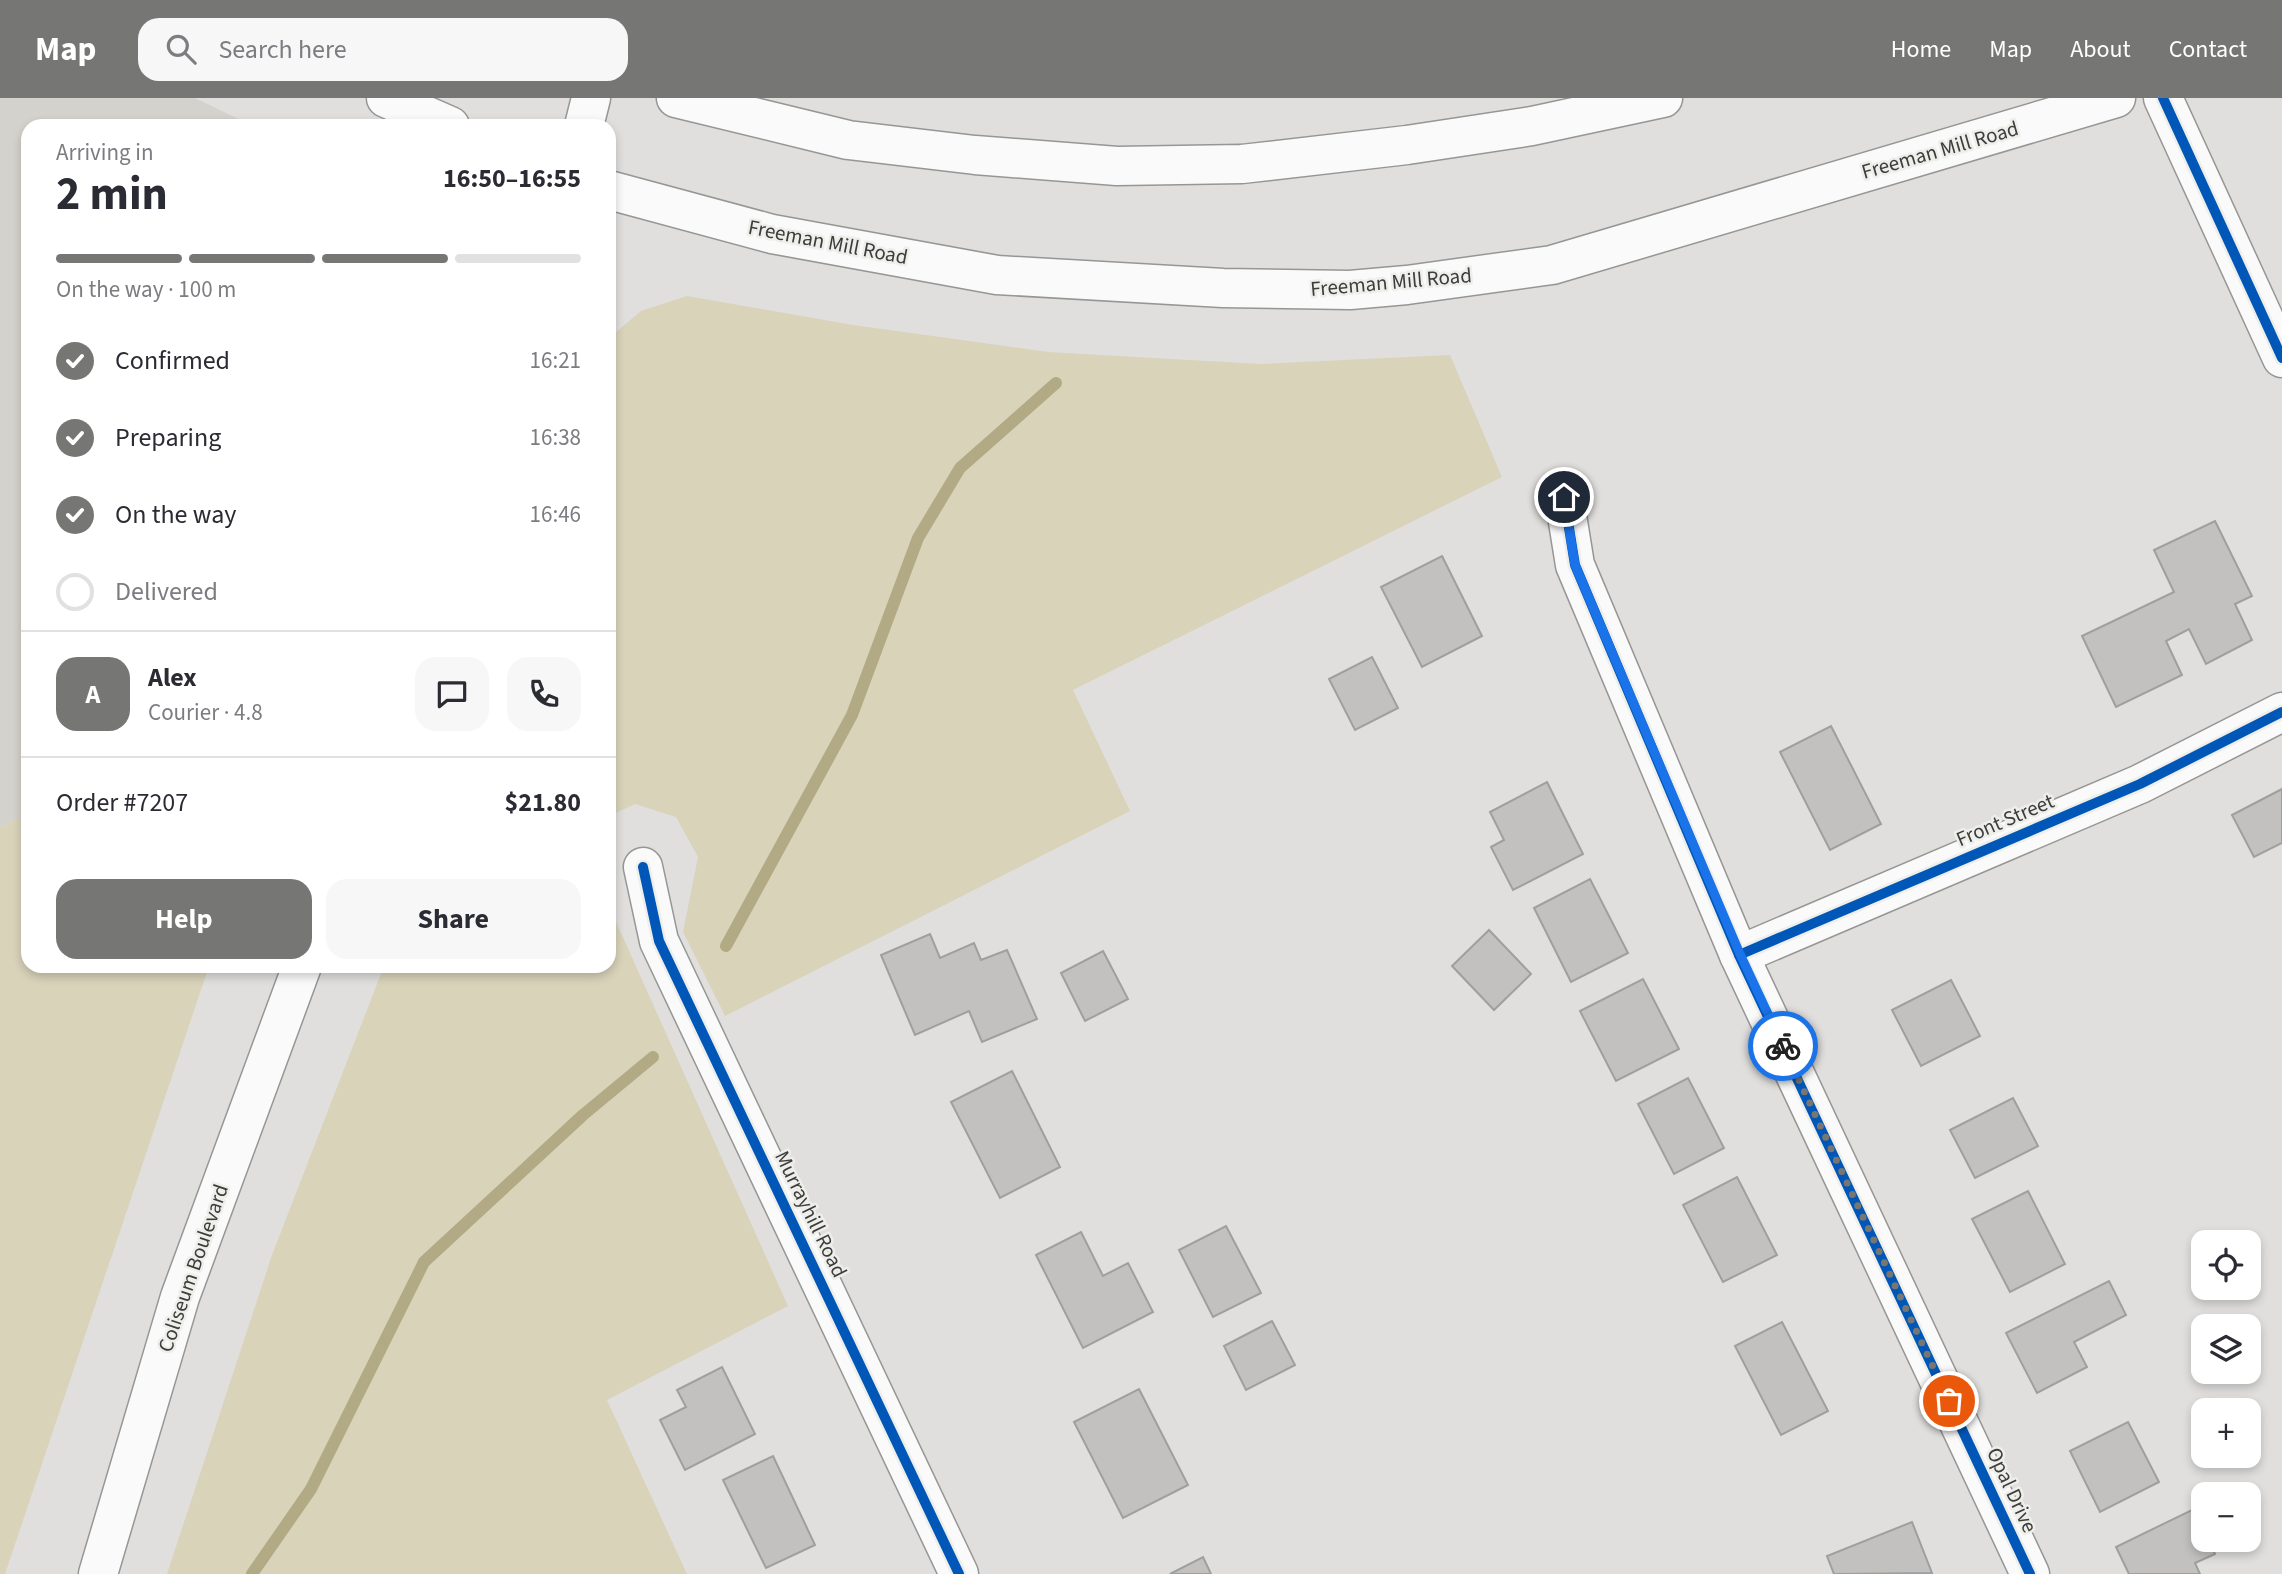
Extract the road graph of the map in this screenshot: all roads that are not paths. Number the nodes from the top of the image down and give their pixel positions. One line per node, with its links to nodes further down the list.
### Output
1 (386, 98): 7 (main road)
2 (591, 98): 8 (main road)
3 (676, 98): 4 (main road)
4 (1663, 98)
5 (2116, 98): 9 (main road, Freeman Mill Road)
6 (2163, 98): 10 (main road)
7 (434, 119)
8 (586, 119)
9 (616, 192)
10 (2282, 358)
11 (1564, 497): 14 (main road, Opal Drive)
12 (2282, 712): 14 (main road, Front Street)
13 (643, 867): 17 (main road, Murrayhill Road)
14 (1740, 954): 18 (main road, Opal Drive)
15 (299, 973): 16 (main road, Coliseum Boulevard)
16 (98, 1574)
17 (959, 1574)
18 (2030, 1574)

